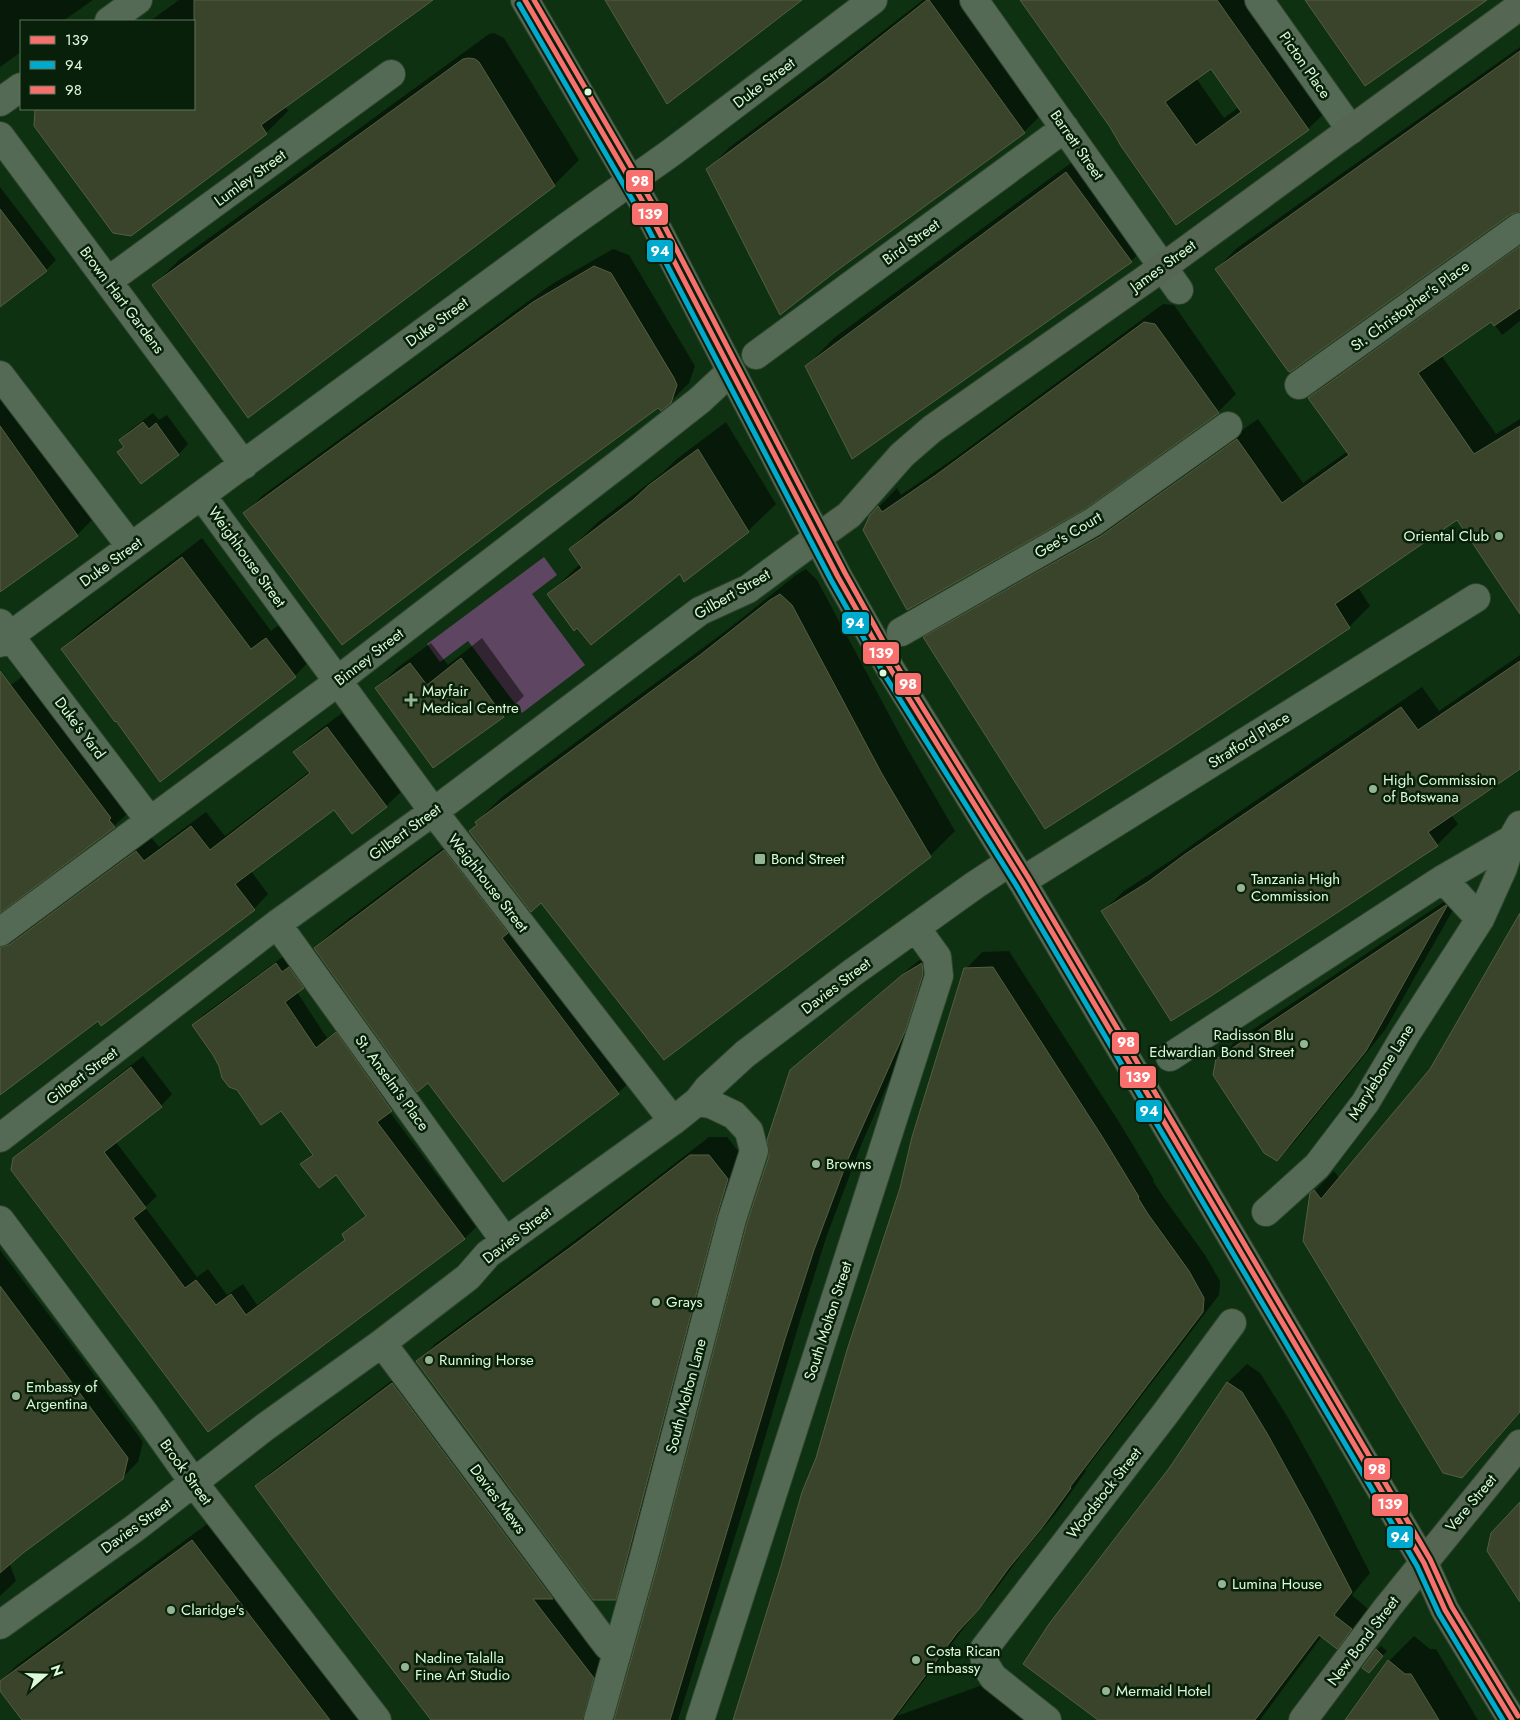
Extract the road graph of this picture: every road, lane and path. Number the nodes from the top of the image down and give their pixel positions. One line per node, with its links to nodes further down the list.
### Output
1 (138, 0): 7 (street)
2 (526, 0): 14 (main road)
3 (873, 0): 14 (street, Duke Street)
4 (974, 0): 12 (street, Barrett Street)
5 (1259, 0): 11 (street, Picton Place)
6 (1520, 6): 11 (main road, James Street)
7 (110, 20)
8 (391, 74): 17 (street, Lumley Street)
9 (20, 87): 10 (street)
10 (0, 102)
11 (1351, 130): 16 (main road, James Street)
12 (1057, 134): 16 (street, Barrett Street); 19 (street, Bird Street)
13 (0, 136): 17 (street, Brown Hart Gardens)
14 (632, 180): 20 (main road); 24 (street, Duke Street)
15 (1520, 227): 22 (street, St. Christopher's Place)
16 (1163, 267): 18 (street, Barrett Street); 26 (main road, James Street)
17 (108, 281): 24 (street, Brown Hart Gardens)
18 (1179, 290)
19 (756, 355)
20 (730, 372): 26 (main road); 31 (street, Binney Street)
21 (0, 375): 27 (street)
22 (1299, 385)
23 (1228, 426): 29 (street, Gee's Court)
24 (244, 465): 25 (street, Duke Street)
25 (202, 496): 27 (street, Duke Street); 31 (street, Weighhouse Street)
26 (818, 538): 32 (street, Gilbert Street); 35 (main road)
27 (131, 547): 30 (street, Duke Street)
28 (1476, 598): 35 (street, Stratford Place)
29 (901, 632)
30 (3, 634): 33 (street, Duke's Yard)
31 (337, 681): 32 (street, Weighhouse Street); 33 (street, Binney Street)
32 (433, 812): 38 (street, Gilbert Street); 43 (street, Weighhouse Street)
33 (150, 821): 40 (street, Binney Street)
34 (1516, 832): 36 (street, Marylebone Lane); 37 (street, Marylebone Lane)
35 (1016, 872): 39 (street, Davies Street); 52 (main road)
36 (1443, 880): 37 (street); 41 (street, Marylebone Lane)
37 (1480, 919): 45 (street, Marylebone Lane)
38 (278, 924): 44 (street, Gilbert Street); 47 (street, St. Anselm's Place)
39 (916, 928): 42 (street, Davies Street); 57 (street, South Molton Street)
40 (0, 932)
41 (1170, 1057)
42 (698, 1101): 43 (street, Davies Street); 54 (street, South Molton Lane)
43 (673, 1121): 47 (street, Davies Street)
44 (0, 1138)
45 (1266, 1212)
46 (0, 1220): 51 (street, Brook Street)
47 (506, 1241): 49 (street, Davies Street)
48 (1232, 1323): 58 (street, Woodstock Street)
49 (382, 1344): 51 (street, Davies Street); 54 (street, Davies Mews)
50 (1520, 1444): 52 (main road, Vere Street)
51 (194, 1483): 53 (street, Davies Street); 55 (street, Brook Street)
52 (1424, 1563): 59 (main road, New Bond Street); 60 (main road)
53 (0, 1626)
54 (616, 1651): 56 (street, South Molton Lane)
55 (377, 1720)
56 (598, 1720)
57 (700, 1720)
58 (1047, 1720)
59 (1304, 1720)
60 (1512, 1720)

